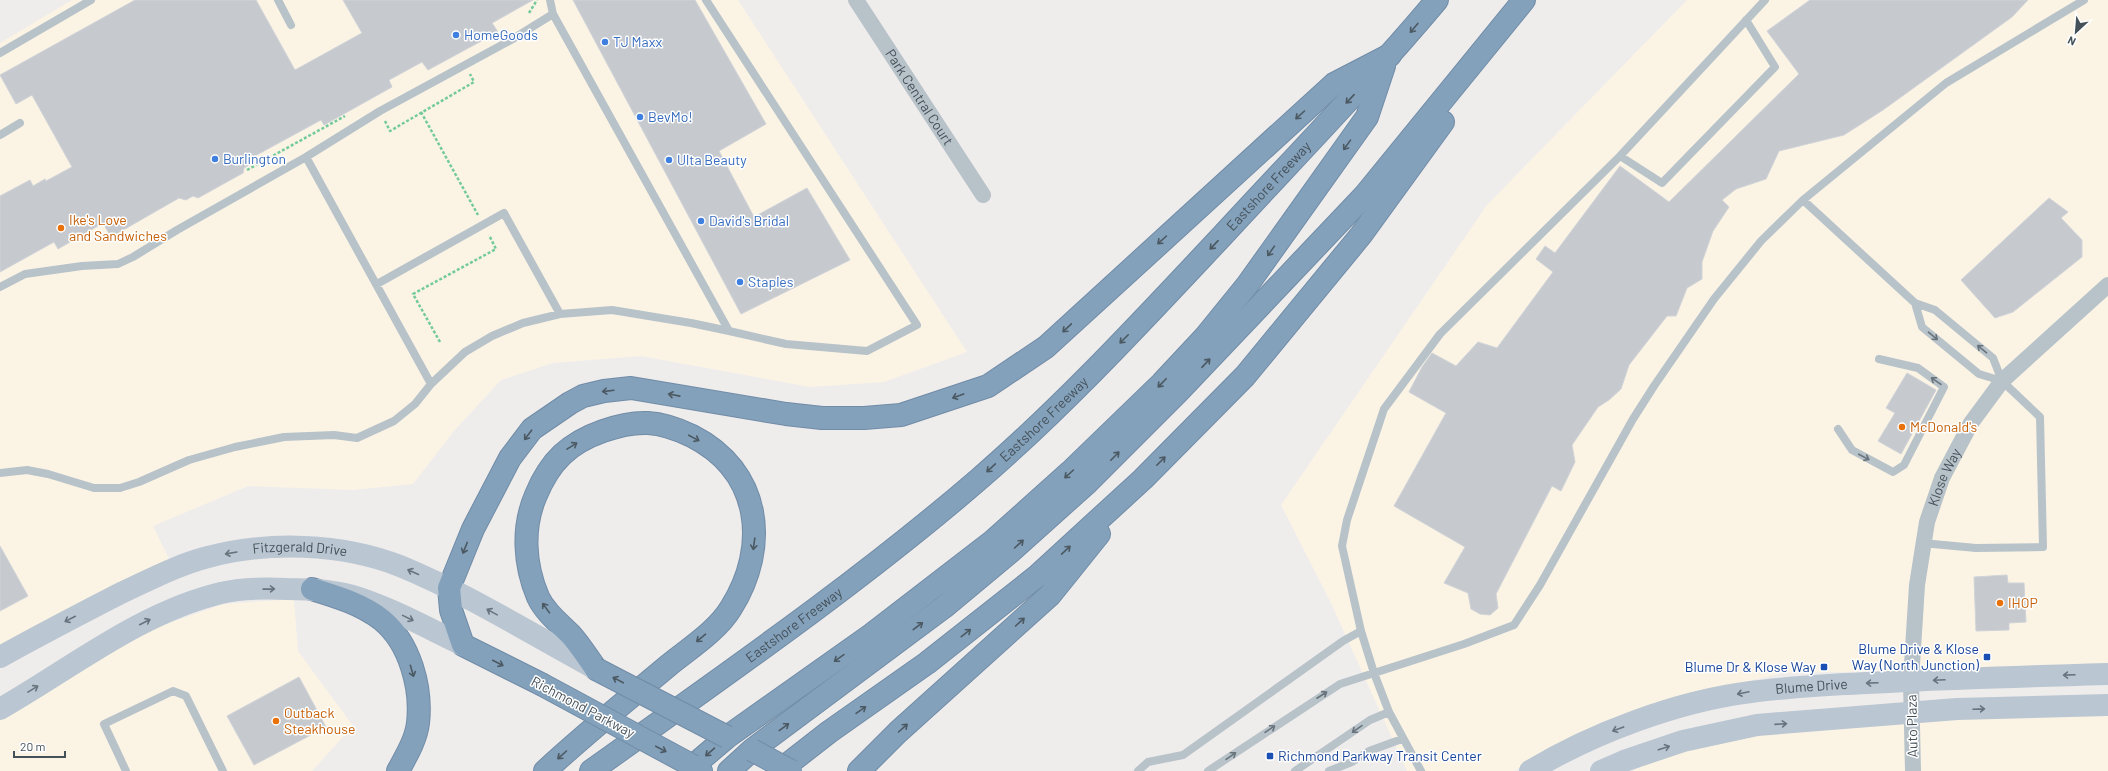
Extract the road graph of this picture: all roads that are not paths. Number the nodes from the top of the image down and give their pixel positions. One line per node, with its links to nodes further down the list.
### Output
1 (91, 0): 14 (lane)
2 (278, 0): 13 (lane)
3 (550, 0): 11 (lane)
4 (706, 0): 27 (lane)
5 (856, 0): 20 (street, Park Central Court)
6 (1437, 0): 15 (highway, Eastshore Freeway, one-way to 15)
7 (1524, 0): 50 (highway, one-way to 7)
8 (1533, 0): 33 (highway, one-way to 8)
9 (1765, 0): 12 (lane)
10 (2084, 0): 21 (lane)
11 (553, 14): 18 (lane); 27 (lane)
12 (1746, 20): 19 (lane); 19 (lane)
13 (292, 25)
14 (0, 53)
15 (1388, 58): 35 (highway, one-way to 35); 48 (highway, one-way to 48); 57 (highway, Eastshore Freeway, one-way to 57)
16 (20, 124): 17 (lane)
17 (0, 135)
18 (306, 156): 22 (lane); 24 (lane)
19 (1620, 156): 37 (lane)
20 (983, 195)
21 (1803, 200): 25 (lane); 41 (lane)
22 (377, 284): 26 (lane); 30 (lane)
23 (2108, 285): 29 (street, Klose Way)
24 (0, 287)
25 (1914, 303): 29 (lane, one-way to 25); 29 (lane, one-way to 29)
26 (560, 314): 27 (lane); 30 (lane)
27 (729, 331)
28 (1879, 359): 31 (lane, one-way to 28)
29 (2002, 381): 34 (street, Klose Way); 34 (lane)
30 (431, 384): 32 (lane)
31 (1838, 430)
32 (0, 474)
33 (1143, 479): 59 (highway, one-way to 33); 61 (highway, one-way to 33)
34 (1922, 543): 43 (street, Klose Way)
35 (449, 588): 38 (highway); 39 (main road, Fitzgerald Drive, one-way to 39); 40 (main road, Fitzgerald Drive, one-way to 35)
36 (312, 589): 38 (main road, one-way to 38); 45 (main road, one-way to 36); 55 (highway, one-way to 55)
37 (1361, 631): 41 (lane); 62 (lane)
38 (463, 645): 52 (highway, Richmond Parkway, one-way to 52, bridge)
39 (0, 657)
40 (596, 668): 48 (highway, one-way to 40, bridge); 56 (highway, one-way to 56)
41 (1374, 673): 46 (lane); 63 (lane, one-way to 41)
42 (2108, 674): 43 (main road, Blume Drive, one-way to 43)
43 (1911, 681): 47 (street, Auto Plaza); 67 (main road, Blume Drive, one-way to 67)
44 (2108, 705): 47 (main road, one-way to 44)
45 (0, 709)
46 (1388, 712): 49 (lane); 64 (lane, one-way to 64)
47 (1912, 713): 51 (main road, one-way to 47); 69 (street, Auto Plaza)
48 (727, 737): 50 (highway); 52 (highway, one-way to 52)
49 (1402, 739): 65 (lane); 66 (lane)
50 (752, 750): 58 (highway); 60 (highway, bridge)
51 (1625, 766): 68 (main road)
52 (697, 769)
53 (126, 771): 54 (lane)
54 (223, 771)
55 (398, 771)
56 (544, 771)
57 (591, 771)
58 (729, 771)
59 (779, 771)
60 (791, 771)
61 (859, 771)
62 (1138, 771)
63 (1208, 771)
64 (1295, 771)
65 (1329, 771)
66 (1421, 771)
67 (1530, 771)
68 (1601, 771)
69 (1914, 771)

